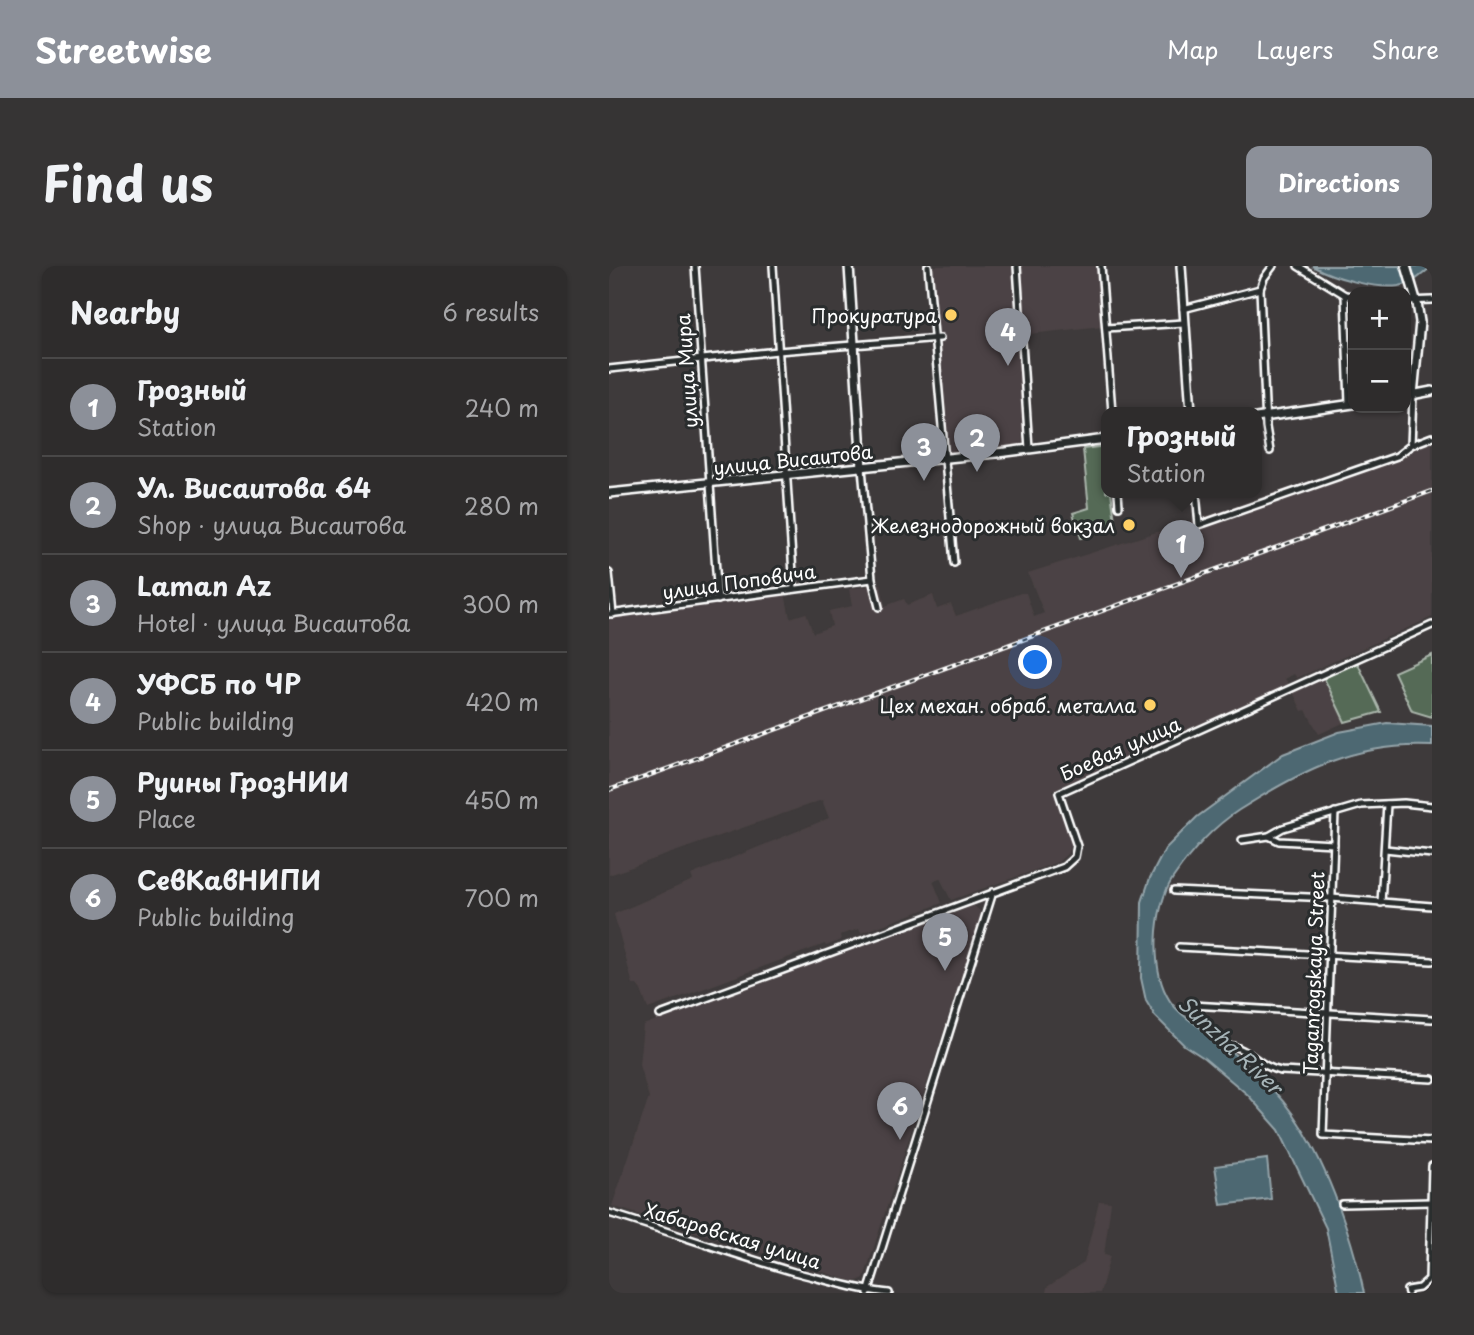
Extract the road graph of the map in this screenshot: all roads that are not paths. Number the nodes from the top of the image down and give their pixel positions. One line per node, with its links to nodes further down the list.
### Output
1 (695, 266): 24 (street, улица Мира)
2 (773, 266): 23 (street)
3 (849, 266): 21 (main road)
4 (928, 266): 20 (street)
5 (1017, 266): 38 (street)
6 (1101, 266): 19 (street)
7 (1181, 266): 17 (main road)
8 (1273, 266): 11 (street)
9 (1298, 266): 12 (street)
10 (1406, 266): 16 (main road)
11 (1260, 289): 17 (street); 33 (street)
12 (1345, 295): 13 (street); 22 (street)
13 (1348, 295)
14 (1432, 300): 16 (street)
15 (1411, 302): 16 (street)
16 (1417, 303): 26 (main road)
17 (1183, 309): 18 (main road)
18 (1184, 323): 19 (street); 31 (main road)
19 (1106, 328): 30 (street)
20 (937, 339): 21 (street); 40 (street)
21 (854, 346): 23 (street); 41 (main road)
22 (1348, 350)
23 (778, 351): 24 (street); 42 (street)
24 (701, 360): 25 (street); 43 (street, улица Мира)
25 (609, 369)
26 (1411, 388)
27 (1432, 391): 28 (main road)
28 (1411, 395)
29 (1348, 404): 33 (main road)
30 (1112, 407)
31 (1191, 407)
32 (1410, 413): 37 (street)
33 (1266, 416): 34 (main road); 39 (street)
34 (1262, 417)
35 (1432, 437): 37 (street)
36 (1101, 440): 38 (main road, улица Висаитова)
37 (1411, 445): 46 (street)
38 (1030, 449): 40 (main road, улица Висаитова)
39 (1270, 451)
40 (944, 458): 41 (main road, улица Висаитова); 48 (street)
41 (862, 468): 42 (main road, улица Висаитова); 50 (street)
42 (788, 475): 43 (main road, улица Висаитова); 51 (street)
43 (709, 484): 44 (main road, улица Висаитова); 52 (street, улица Мира)
44 (609, 493)
45 (1118, 498): 47 (street)
46 (1197, 498)
47 (1119, 506)
48 (954, 563)
49 (609, 573): 54 (street)
50 (872, 579): 51 (street, улица Поповича); 53 (street)
51 (795, 589): 52 (street, улица Поповича)
52 (717, 600): 54 (street, улица Поповича)
53 (879, 607)
54 (611, 614)
55 (1432, 625): 64 (street, Боевая улица)
56 (1387, 804): 57 (street); 58 (street); 62 (street)
57 (1432, 806)
58 (1335, 812): 59 (street); 61 (street, Taganrogskaya Street)
59 (1269, 836): 60 (street); 61 (street)
60 (1242, 840)
61 (1334, 844): 66 (street, Taganrogskaya Street)
62 (1385, 849): 63 (street); 67 (street)
63 (1432, 854)
64 (993, 891): 74 (street, Боевая улица); 84 (street)
65 (1174, 891): 66 (street)
66 (1331, 898): 67 (street); 70 (street, Taganrogskaya Street)
67 (1381, 903): 68 (street)
68 (1432, 906)
69 (1179, 947): 70 (street)
70 (1330, 956): 71 (street); 73 (street, Taganrogskaya Street)
71 (1432, 961)
72 (1192, 1006): 73 (street)
73 (1327, 1013): 75 (street); 77 (street, Taganrogskaya Street)
74 (660, 1015)
75 (1432, 1019)
76 (1233, 1046): 77 (street)
77 (1324, 1073): 78 (street); 79 (street, Taganrogskaya Street)
78 (1432, 1079)
79 (1432, 1140)
80 (1432, 1166): 81 (street)
81 (1431, 1202): 82 (street); 86 (street)
82 (1342, 1204)
83 (609, 1213): 84 (street, Хабаровская улица)
84 (868, 1292): 85 (street, Хабаровская улица)
85 (889, 1293)
86 (1408, 1293)

